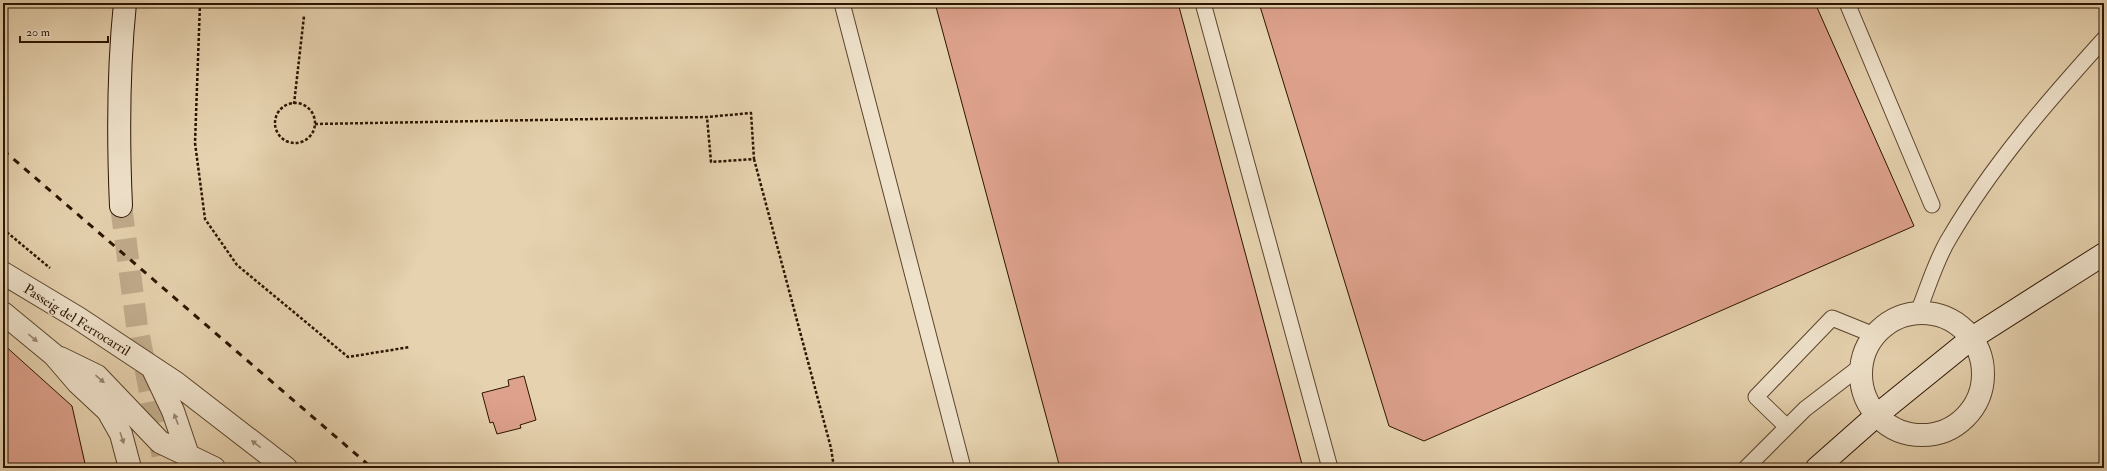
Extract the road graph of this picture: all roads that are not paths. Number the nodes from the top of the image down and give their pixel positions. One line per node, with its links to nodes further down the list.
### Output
1 (126, 3): 7 (street)
2 (842, 3): 23 (lane)
3 (1203, 3): 24 (lane)
4 (1847, 3): 6 (lane)
5 (2104, 39): 10 (lane)
6 (1932, 205)
7 (121, 206)
8 (2104, 254): 13 (street)
9 (3, 273): 16 (street, Passeig del Ferrocarril)
10 (1918, 312): 12 (street); 13 (street)
11 (3, 313): 14 (street, one-way to 14)
12 (1874, 335): 15 (street); 18 (lane)
13 (1972, 338): 17 (street); 17 (street)
14 (54, 354): 19 (street, one-way to 19); 20 (street, one-way to 20)
15 (1861, 366): 17 (street); 18 (lane)
16 (152, 367): 19 (street, one-way to 16); 22 (street, Passeig del Ferrocarril, one-way to 16)
17 (1877, 415): 26 (street)
18 (1786, 427): 25 (lane)
19 (190, 462): 21 (street)
20 (130, 468)
21 (214, 468)
22 (286, 468)
23 (963, 468)
24 (1330, 468)
25 (1746, 468)
26 (1817, 468)

